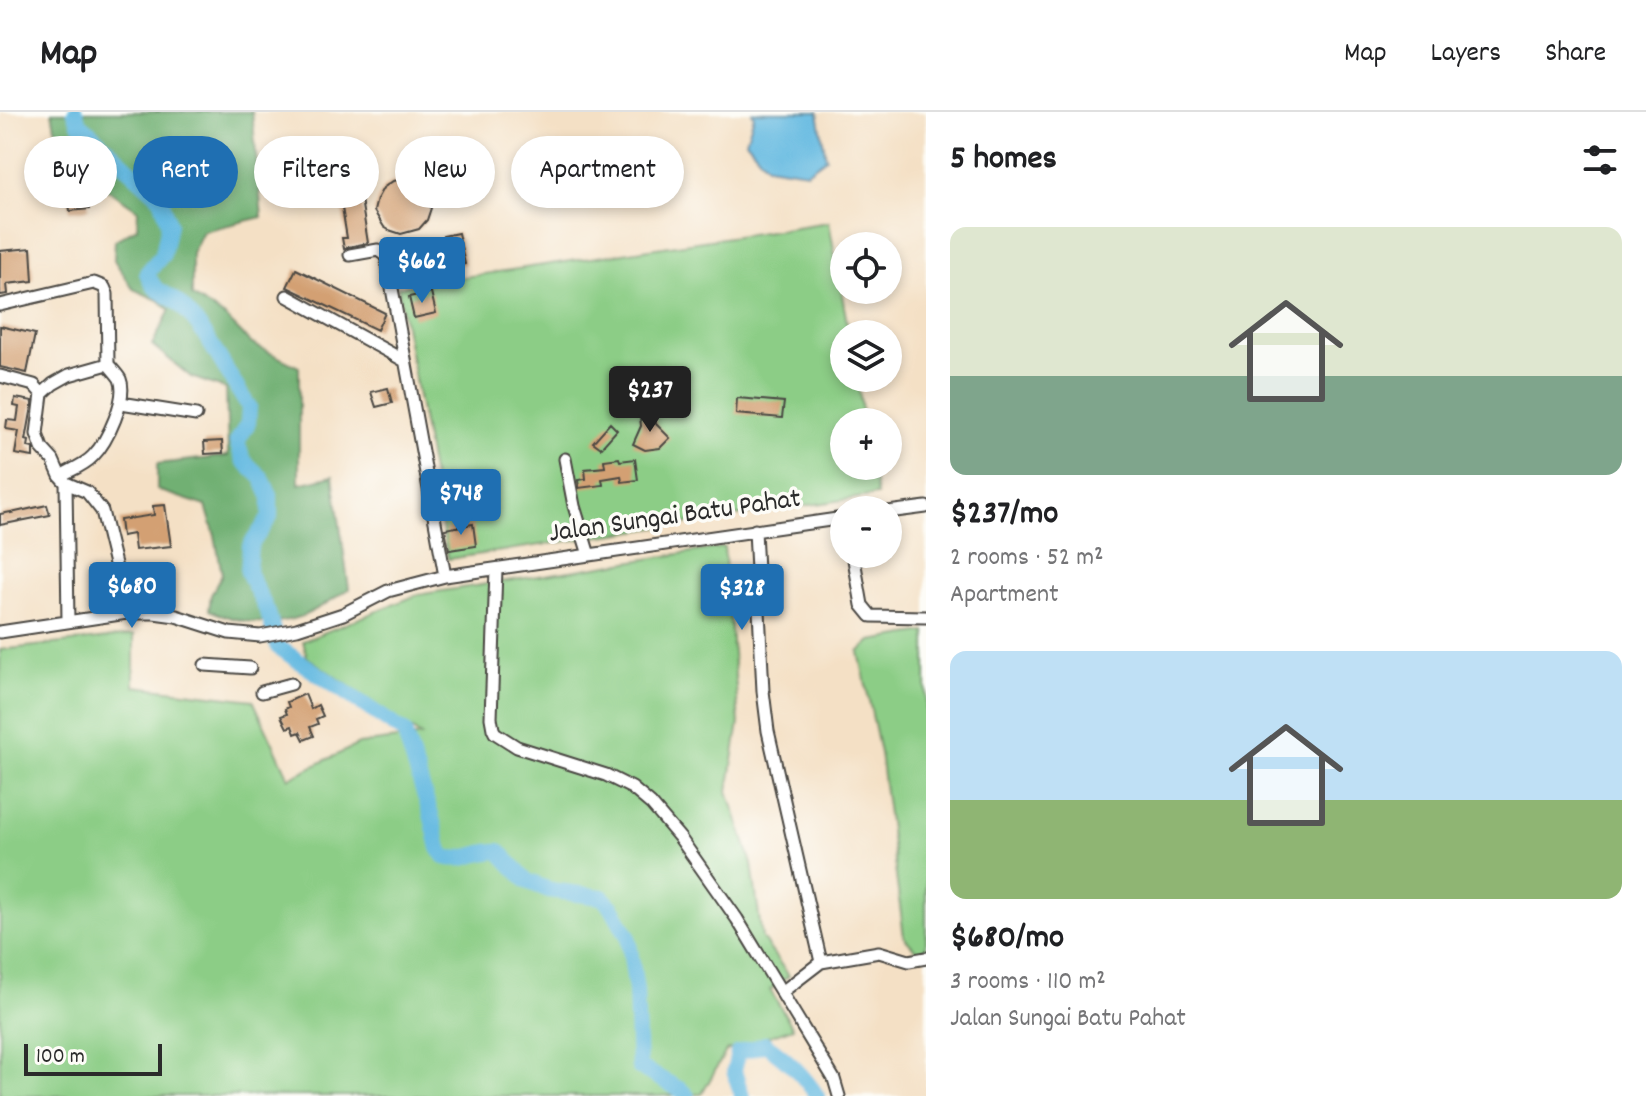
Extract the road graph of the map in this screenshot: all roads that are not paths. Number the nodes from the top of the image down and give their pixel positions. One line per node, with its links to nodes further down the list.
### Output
1 (350, 255): 4 (street)
2 (287, 296): 4 (street)
3 (0, 305): 5 (street)
4 (405, 361): 19 (street)
5 (108, 364): 7 (street); 8 (street)
6 (0, 376): 7 (street)
7 (42, 394): 11 (street)
8 (121, 403): 9 (street); 11 (street)
9 (196, 415)
10 (565, 459): 16 (street)
11 (63, 480): 20 (street); 22 (street)
12 (926, 507): 13 (street)
13 (902, 510)
14 (830, 520): 15 (street, Jalan Sungai Batu Pahat)
15 (755, 530): 16 (street, Jalan Sungai Batu Pahat); 29 (street)
16 (589, 555): 18 (street, Jalan Sungai Batu Pahat)
17 (855, 568): 21 (street)
18 (496, 569): 19 (street, Jalan Sungai Batu Pahat); 30 (street)
19 (445, 576): 20 (street, Jalan Sungai Batu Pahat)
20 (127, 613): 22 (street, Jalan Sungai Batu Pahat)
21 (926, 617)
22 (68, 622): 23 (street, Jalan Sungai Batu Pahat)
23 (0, 632)
24 (205, 665): 25 (street)
25 (250, 668)
26 (291, 684): 27 (street)
27 (262, 692)
28 (926, 958): 29 (street)
29 (821, 962): 30 (street)
30 (782, 992): 31 (street)
31 (839, 1096)

